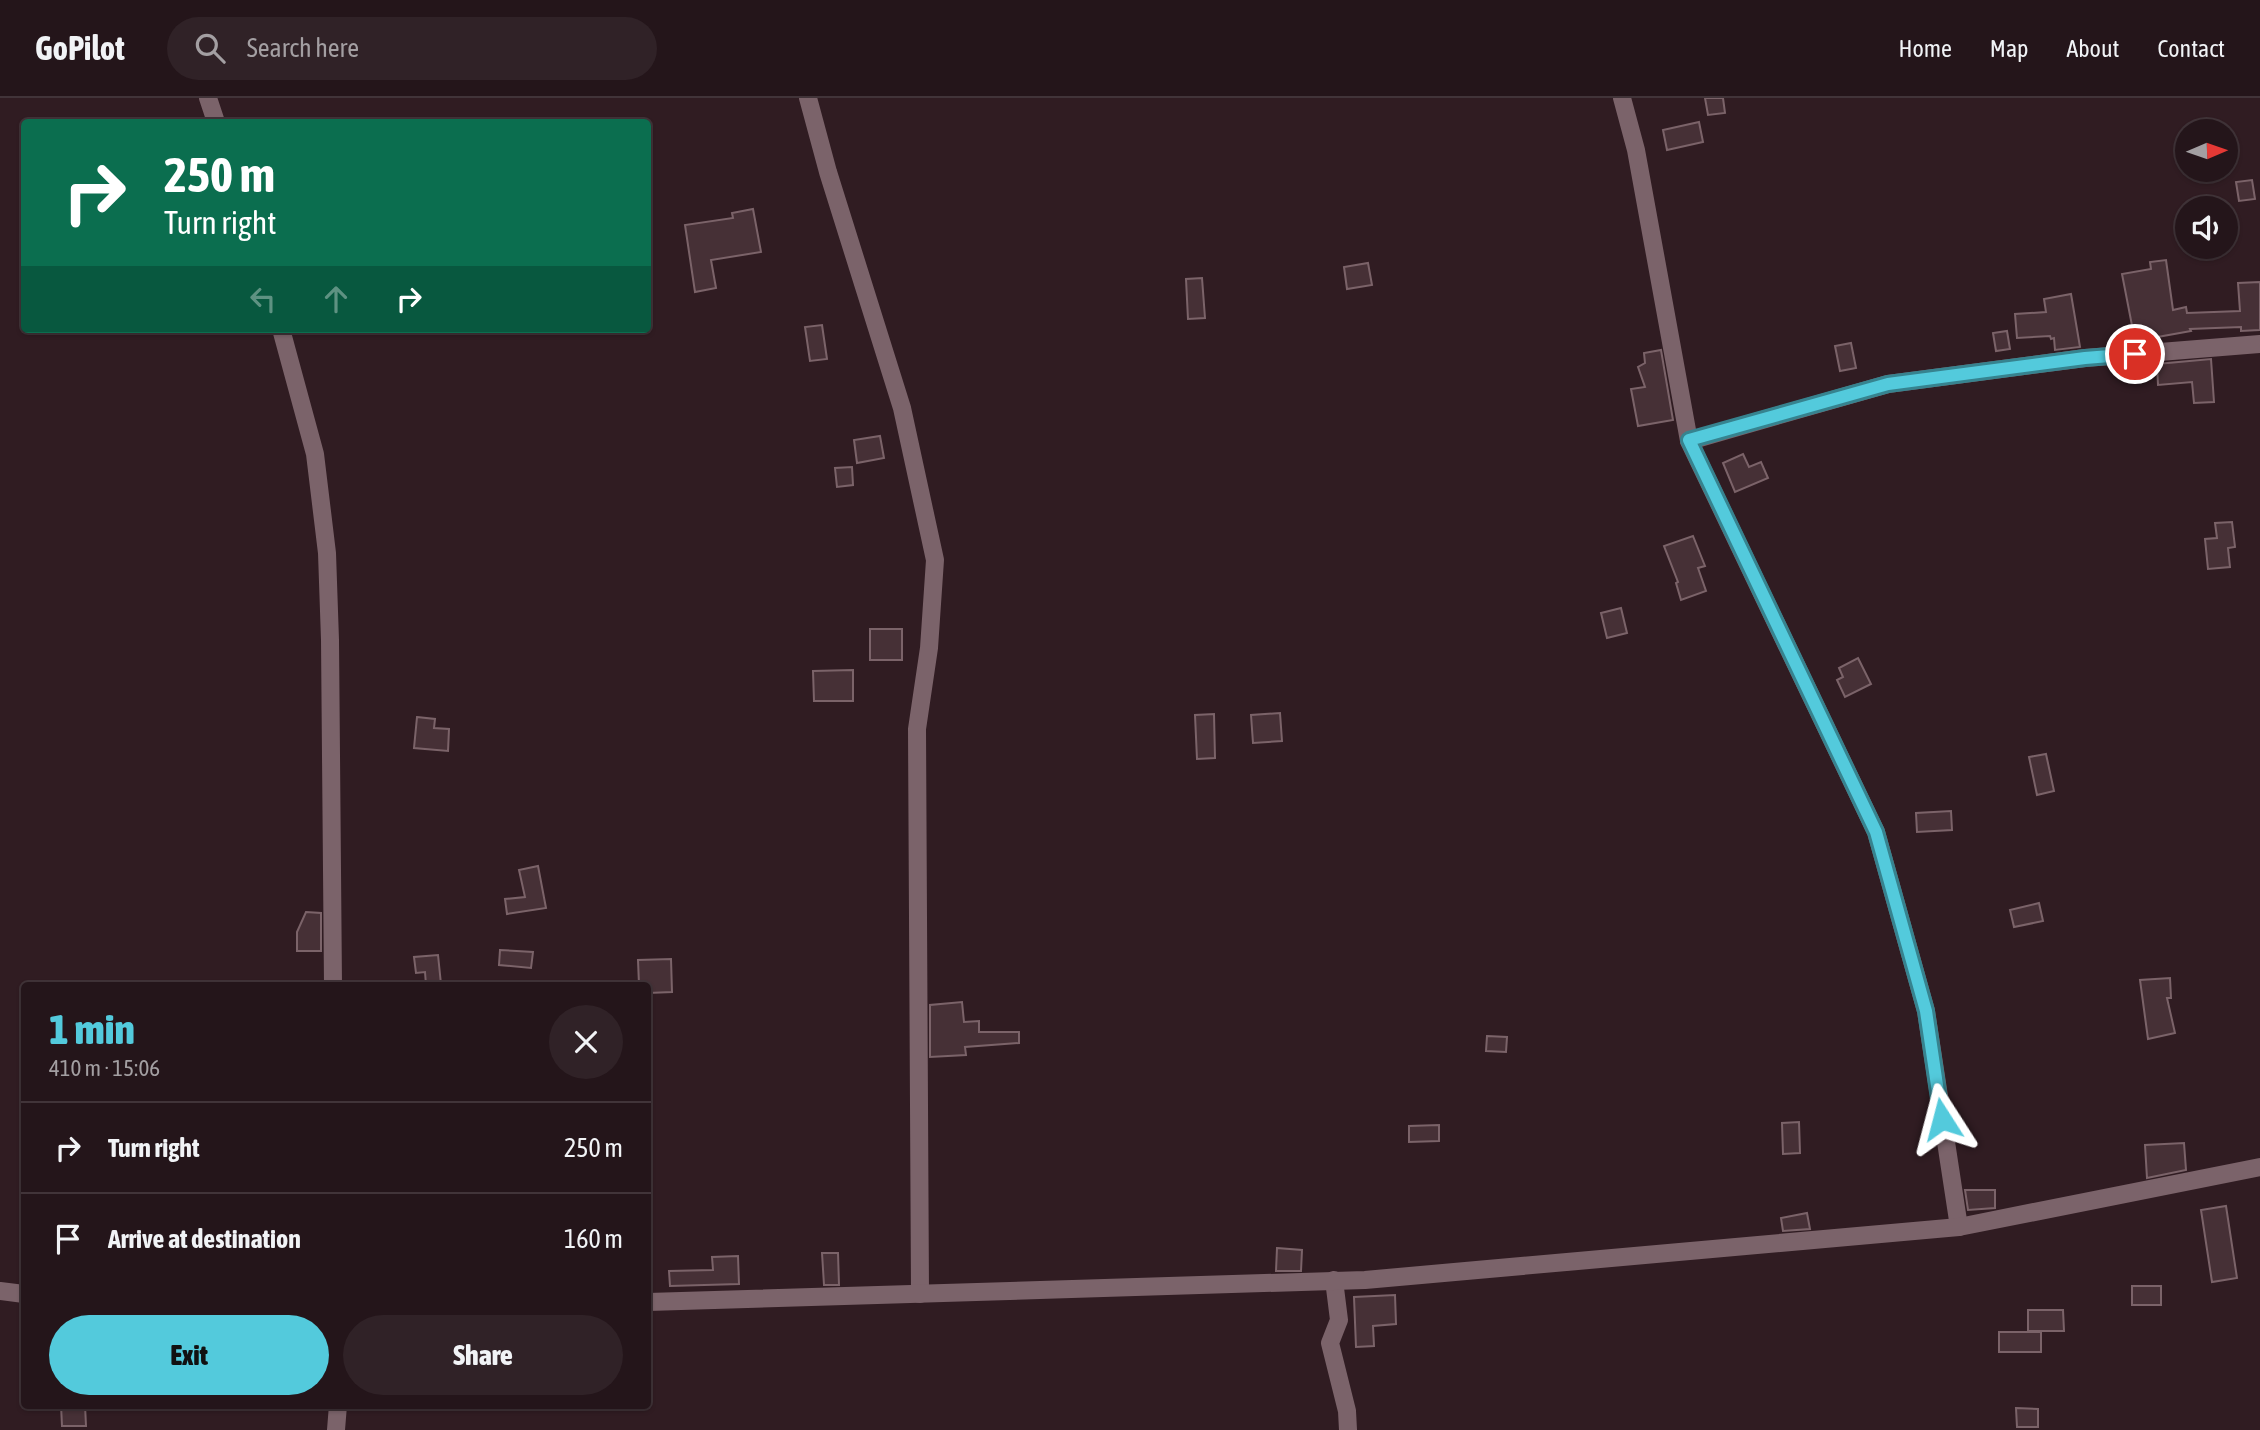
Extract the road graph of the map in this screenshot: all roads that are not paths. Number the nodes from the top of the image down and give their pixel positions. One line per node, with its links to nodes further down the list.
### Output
1 (208, 98): 4 (street)
2 (808, 98): 14 (street)
3 (1622, 98): 7 (street)
4 (215, 119)
5 (282, 333): 8 (street)
6 (2260, 344): 7 (street)
7 (1689, 440): 10 (street)
8 (332, 982)
9 (2260, 1167): 10 (street)
10 (1959, 1227): 11 (street)
11 (1334, 1280): 14 (street); 18 (street)
12 (0, 1291): 13 (street)
13 (21, 1294)
14 (919, 1294): 15 (street)
15 (651, 1302)
16 (338, 1409): 17 (street)
17 (336, 1430)
18 (1348, 1430)

